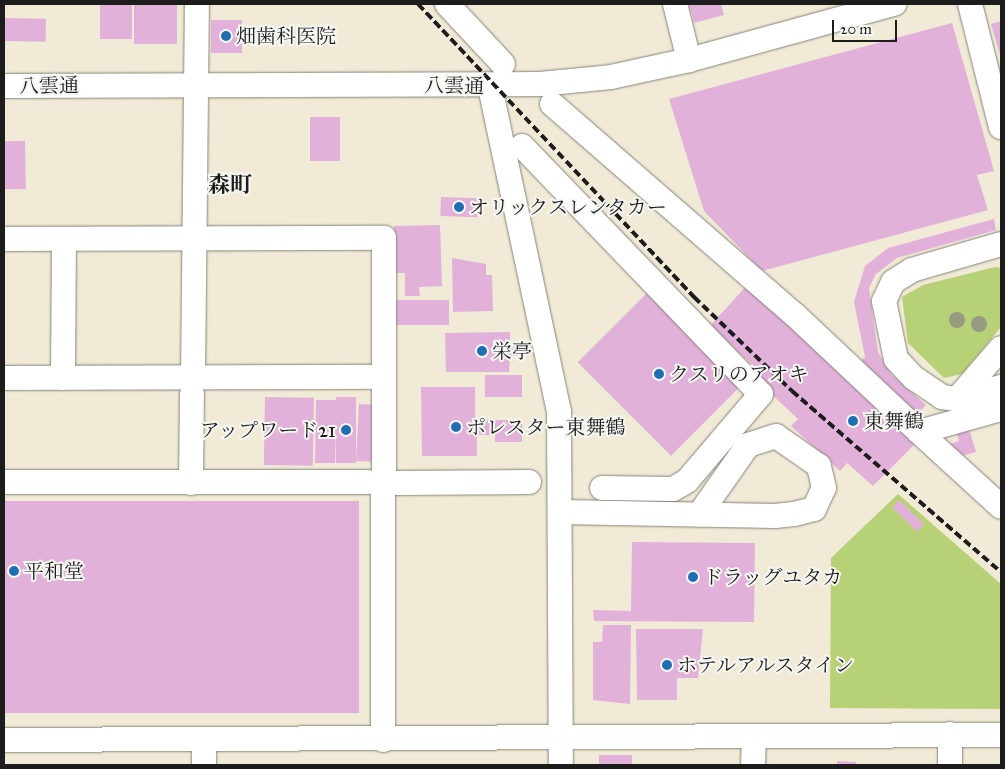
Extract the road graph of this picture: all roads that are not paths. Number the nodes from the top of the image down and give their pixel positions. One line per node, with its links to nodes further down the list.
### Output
1 (196, 4): 9 (street)
2 (447, 4): 7 (street)
3 (675, 4): 6 (street)
4 (894, 4): 6 (street, 八雲通)
5 (970, 4): 12 (street)
6 (690, 60): 10 (street, 八雲通)
7 (503, 64)
8 (4, 86): 9 (street, 八雲通)
9 (194, 86): 10 (street, 八雲通); 16 (street)
10 (490, 87): 33 (street)
11 (552, 104): 26 (street)
12 (1001, 127)
13 (522, 146): 31 (street)
14 (4, 239): 15 (street)
15 (64, 239): 16 (street); 21 (street)
16 (194, 239): 19 (street); 22 (street)
17 (1001, 244): 24 (street)
18 (1001, 348): 24 (street)
19 (383, 377): 22 (street); 28 (street)
20 (4, 378): 21 (street)
21 (64, 378): 22 (street)
22 (193, 386): 30 (street)
23 (1001, 387): 24 (street)
24 (957, 399)
25 (1001, 409): 26 (street)
26 (919, 432): 32 (street)
27 (4, 482): 30 (street)
28 (383, 482): 29 (street); 30 (street); 40 (street)
29 (529, 482)
30 (191, 483)
31 (602, 488)
32 (1001, 507)
33 (561, 512): 34 (street); 38 (street)
34 (699, 515): 34 (street)
35 (950, 734): 36 (street); 37 (street); 45 (street)
36 (1001, 735)
37 (754, 736): 38 (street); 44 (street)
38 (562, 739): 40 (street); 43 (street)
39 (4, 740): 41 (street)
40 (383, 740): 41 (street)
41 (204, 741): 42 (street)
42 (204, 765)
43 (562, 765)
44 (753, 765)
45 (950, 765)

